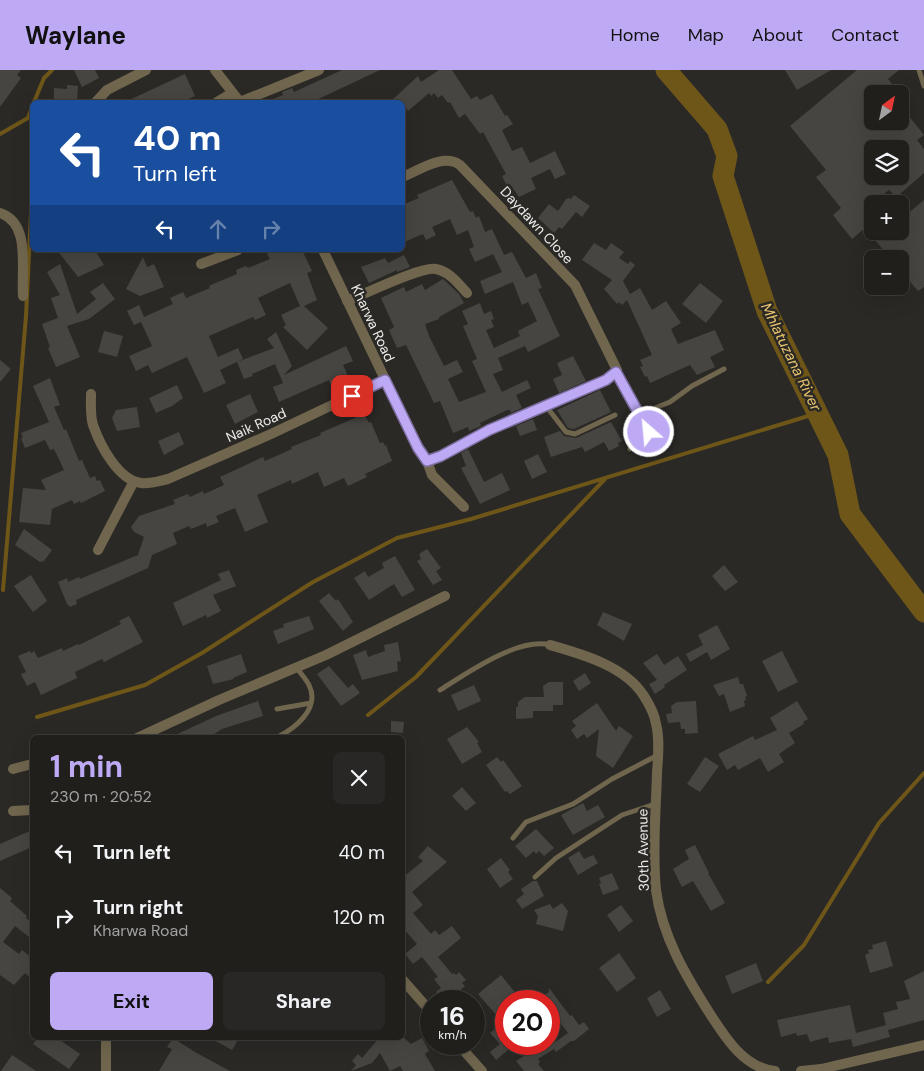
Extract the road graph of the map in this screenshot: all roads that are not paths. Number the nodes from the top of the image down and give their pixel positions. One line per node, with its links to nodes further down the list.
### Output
1 (146, 70): 7 (street)
2 (216, 70): 6 (street)
3 (319, 70): 10 (street)
4 (919, 70): 5 (lane)
5 (924, 86)
6 (232, 92): 8 (street); 9 (street)
7 (98, 100)
8 (220, 100)
9 (238, 100)
10 (245, 100)
11 (405, 176): 19 (street, Daydawn Close)
12 (0, 213): 17 (street)
13 (233, 252): 15 (street)
14 (324, 252): 18 (street, Kharwa Road)
15 (201, 264)
16 (467, 293): 18 (street)
17 (23, 296)
18 (347, 301): 21 (street, Kharwa Road)
19 (616, 368): 23 (street); 24 (lane)
20 (724, 369): 24 (lane)
21 (385, 380): 27 (street, Kharwa Road); 28 (street, Naik Road)
22 (91, 394): 28 (street)
23 (546, 405): 25 (lane); 27 (street)
24 (640, 414): 26 (lane)
25 (614, 415)
26 (630, 449)
27 (427, 461): 29 (street, Kharwa Road)
28 (134, 481): 30 (street)
29 (464, 506)
30 (98, 550)
31 (445, 596): 33 (street)
32 (550, 645): 34 (lane); 39 (street, 30th Avenue)
33 (297, 668): 35 (lane); 37 (street)
34 (440, 690)
35 (310, 703): 36 (lane); 38 (lane)
36 (277, 709)
37 (143, 735)
38 (282, 735)
39 (658, 755): 42 (street, 30th Avenue); 45 (lane)
40 (30, 765): 41 (street)
41 (13, 769)
42 (656, 803): 46 (lane); 54 (street, 30th Avenue)
43 (30, 810): 44 (street)
44 (13, 811)
45 (513, 838)
46 (535, 877)
47 (405, 982): 48 (street)
48 (420, 999)
49 (106, 1040): 52 (street)
50 (924, 1045): 55 (street)
51 (468, 1055): 53 (street)
52 (106, 1071)
53 (482, 1071)
54 (776, 1071)
55 (801, 1071)

